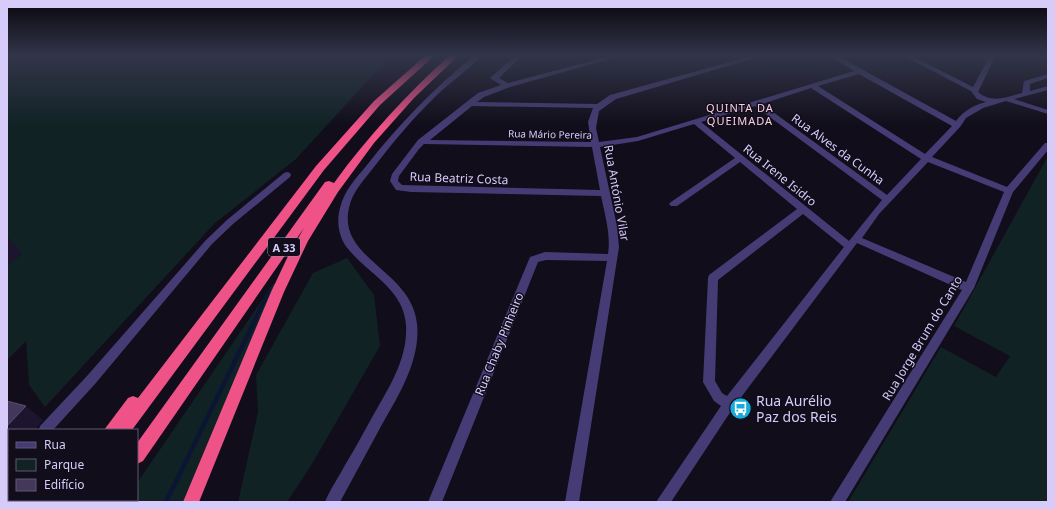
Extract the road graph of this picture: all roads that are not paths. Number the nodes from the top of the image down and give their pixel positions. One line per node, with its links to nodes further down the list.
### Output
1 (403, 79): 38 (highway, A 33)
2 (423, 79): 45 (highway, A 33)
3 (429, 79): 46 (highway)
4 (450, 79): 47 (street)
5 (495, 79): 13 (street)
6 (531, 79): 13 (street, Rua Beatriz Costa)
7 (676, 79): 22 (street)
8 (835, 79): 14 (street, Rua Mário Pereira)
9 (874, 79): 25 (street)
10 (952, 79): 16 (street)
11 (980, 79): 16 (street)
12 (1040, 79): 17 (street)
13 (507, 85): 21 (street, Rua Beatriz Costa)
14 (812, 86): 20 (street, Rua Mário Pereira); 30 (street)
15 (1048, 88): 17 (street)
16 (974, 90): 19 (street)
17 (1026, 93): 18 (street)
18 (1005, 99): 19 (street); 23 (street)
19 (992, 102): 25 (street)
20 (756, 103): 24 (street, Rua Mário Pereira); 34 (street, Rua Alves da Cunha)
21 (469, 104): 22 (street); 26 (street, Rua Beatriz Costa)
22 (598, 106): 28 (street, Rua António Vilar)
23 (1048, 112)
24 (695, 121): 28 (street, Rua Mário Pereira); 29 (street, Rua Irene Isidro)
25 (957, 124): 30 (street)
26 (422, 142): 28 (street, Rua Mário Pereira); 33 (street, Rua Beatriz Costa)
27 (1048, 144): 32 (street, Rua Jorge Brum do Canto)
28 (596, 145): 33 (street, Rua António Vilar)
29 (741, 158): 35 (street); 36 (street, Rua Irene Isidro)
30 (926, 158): 32 (street); 34 (street)
31 (287, 175): 42 (street)
32 (1009, 191): 40 (street, Rua Jorge Brum do Canto)
33 (605, 193): 39 (street, Rua António Vilar)
34 (888, 200): 37 (street)
35 (674, 204)
36 (803, 209): 37 (street, Rua Irene Isidro); 41 (street)
37 (853, 243): 40 (street, Rua Irene Isidro); 41 (street)
38 (261, 245): 43 (highway); 44 (highway, A 33)
39 (612, 258): 48 (street, Rua Chaby Pinheiro); 49 (street, Rua António Vilar)
40 (969, 288): 51 (street, Rua Jorge Brum do Canto)
41 (729, 404): 50 (street)
42 (46, 429)
43 (113, 429)
44 (124, 429)
45 (138, 455)
46 (191, 502)
47 (332, 502)
48 (435, 502)
49 (572, 502)
50 (663, 502)
51 (836, 502)

